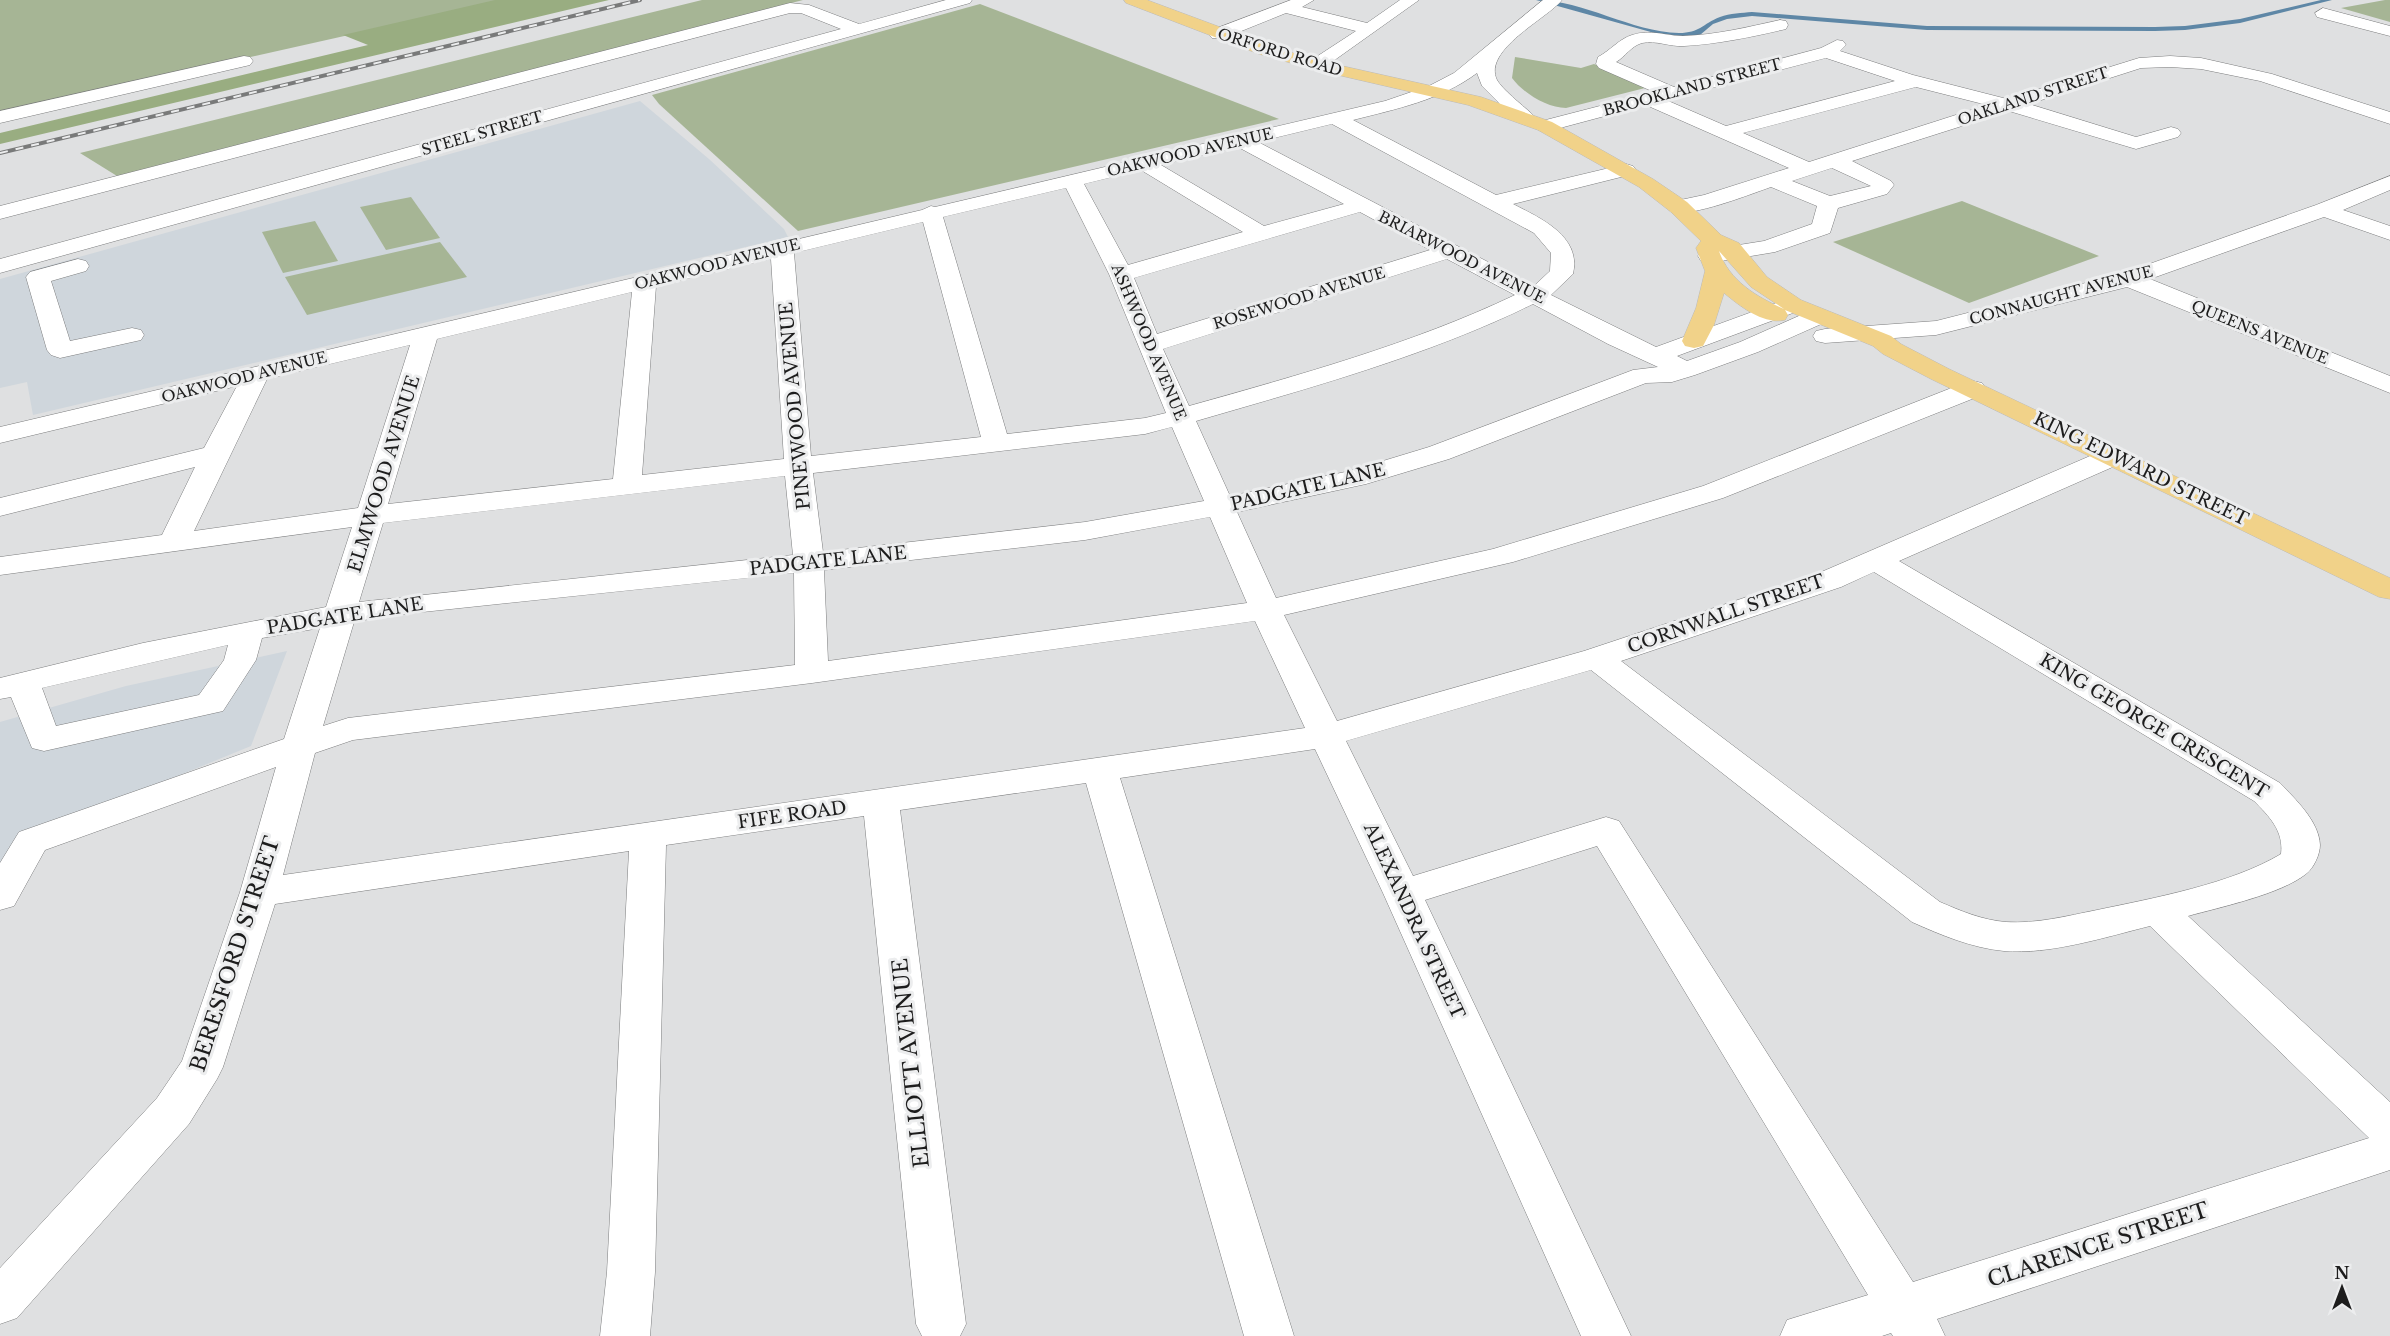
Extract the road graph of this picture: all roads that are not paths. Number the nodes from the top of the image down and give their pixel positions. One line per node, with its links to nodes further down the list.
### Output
1 (1132, 0): 12 (main road, ORFORD ROAD)
2 (1306, 0): 6 (street)
3 (1411, 0): 10 (street)
4 (1551, 2): 15 (street)
5 (967, 8): 9 (street, STEEL STREET)
6 (1286, 8): 10 (street); 12 (street)
7 (2323, 13): 11 (street)
8 (1780, 26): 13 (street)
9 (858, 29): 14 (street); 19 (street, STEEL STREET)
10 (1370, 29): 18 (street)
11 (2390, 31)
12 (1218, 34): 18 (main road, ORFORD ROAD)
13 (1731, 36): 16 (street); 22 (street)
14 (638, 47): 19 (street); 32 (street)
15 (1492, 50): 21 (street); 27 (street)
16 (1797, 60): 20 (street, BROOKLAND STREET); 22 (street, BROOKLAND STREET)
17 (244, 61): 25 (street)
18 (1316, 64): 21 (main road, ORFORD ROAD)
19 (702, 74): 36 (street, STEEL STREET)
20 (1916, 81): 24 (street); 30 (street)
21 (1433, 91): 26 (street, OAKWOOD AVENUE); 27 (main road)
22 (1671, 92): 23 (street, BROOKLAND STREET)
23 (1648, 99): 29 (street, BROOKLAND STREET); 30 (street)
24 (2005, 105): 28 (street, OAKLAND STREET); 31 (street); 34 (street, OAKLAND STREET)
25 (0, 117)
26 (1333, 117): 33 (street, OAKWOOD AVENUE); 42 (street)
27 (1524, 117): 29 (main road)
28 (2390, 117)
29 (1545, 126): 38 (main road)
30 (1725, 132): 37 (street)
31 (2171, 133)
32 (306, 134): 36 (street); 48 (street)
33 (1239, 140): 35 (street, OAKWOOD AVENUE); 44 (street, BRIARWOOD AVENUE)
34 (1832, 161): 37 (street, OAKLAND STREET); 43 (street)
35 (1143, 163): 39 (street, OAKWOOD AVENUE); 49 (street)
36 (361, 167): 51 (street, STEEL STREET)
37 (1806, 168): 40 (street, OAKLAND STREET)
38 (1626, 170): 42 (street); 45 (main road)
39 (1072, 180): 47 (street, OAKWOOD AVENUE); 57 (street, ASHWOOD AVENUE)
40 (1772, 180): 43 (street); 45 (street, OAKLAND STREET)
41 (2390, 182): 46 (street, CONNAUGHT AVENUE)
42 (1494, 202): 60 (street)
43 (1828, 203): 54 (street)
44 (1363, 205): 49 (street); 53 (street, BRIARWOOD AVENUE)
45 (1679, 207): 55 (main road)
46 (2324, 210): 50 (street); 58 (street, CONNAUGHT AVENUE)
47 (932, 212): 52 (street, OAKWOOD AVENUE); 75 (street)
48 (0, 213)
49 (1259, 233): 57 (street)
50 (2390, 233)
51 (81, 244): 56 (street, STEEL STREET); 65 (street)
52 (782, 248): 59 (street, OAKWOOD AVENUE); 78 (street, PINEWOOD AVENUE)
53 (1449, 251): 60 (street, BRIARWOOD AVENUE); 67 (street, ROSEWOOD AVENUE)
54 (1735, 254): 55 (main road); 62 (main road)
55 (1713, 256): 61 (main road); 66 (main road)
56 (0, 266)
57 (1121, 274): 67 (street, ASHWOOD AVENUE)
58 (2129, 279): 64 (street, CONNAUGHT AVENUE); 71 (street, QUEENS AVENUE)
59 (645, 282): 63 (street, OAKWOOD AVENUE); 79 (street)
60 (1536, 295): 69 (street, BRIARWOOD AVENUE); 73 (street)
61 (1770, 313): 62 (street, PADGATE LANE); 66 (street, PADGATE LANE)
62 (1809, 321): 64 (street, CONNAUGHT AVENUE); 68 (main road, KING EDWARD STREET); 69 (street, PADGATE LANE)
63 (426, 333): 70 (street, OAKWOOD AVENUE); 82 (street, ELMWOOD AVENUE)
64 (1863, 333): 68 (main road, KING EDWARD STREET)
65 (132, 335)
66 (1694, 341): 69 (street, PADGATE LANE)
67 (1149, 345): 73 (street, ASHWOOD AVENUE)
68 (1892, 349): 72 (main road, KING EDWARD STREET)
69 (1649, 365): 81 (street, PADGATE LANE)
70 (256, 375): 74 (street, OAKWOOD AVENUE); 76 (street)
71 (2390, 385)
72 (1973, 389): 77 (main road, KING EDWARD STREET); 88 (street)
73 (1182, 418): 75 (street); 81 (street, ASHWOOD AVENUE)
74 (0, 435)
75 (996, 443): 78 (street)
76 (215, 454): 80 (street); 83 (street)
77 (2114, 456): 84 (street, CORNWALL STREET); 87 (main road, KING EDWARD STREET)
78 (798, 466): 79 (street); 85 (street, PINEWOOD AVENUE)
79 (627, 485): 82 (street)
80 (0, 507)
81 (1220, 507): 85 (street, PADGATE LANE); 88 (street, ALEXANDRA STREET)
82 (372, 514): 83 (street); 89 (street, ELMWOOD AVENUE)
83 (174, 541): 86 (street)
84 (1876, 560): 91 (street, CORNWALL STREET); 102 (street, KING GEORGE CRESCENT)
85 (809, 564): 89 (street, PADGATE LANE); 92 (street, PINEWOOD AVENUE)
86 (0, 566)
87 (2390, 590)
88 (1266, 610): 92 (street); 94 (street, ALEXANDRA STREET)
89 (340, 615): 90 (street, PADGATE LANE); 95 (street, BERESFORD STREET)
90 (248, 632): 93 (street, PADGATE LANE); 93 (street)
91 (1596, 658): 94 (street, CORNWALL STREET); 102 (street, KING GEORGE CRESCENT)
92 (812, 673): 95 (street)
93 (8, 689)
94 (1326, 736): 96 (street, FIFE ROAD); 100 (street, ALEXANDRA STREET)
95 (300, 745): 99 (street, BERESFORD STREET); 101 (street)
96 (1100, 770): 97 (street, FIFE ROAD); 109 (street)
97 (881, 802): 98 (street, FIFE ROAD); 107 (street, ELLIOTT AVENUE)
98 (648, 835): 99 (street, FIFE ROAD); 108 (street)
99 (259, 892): 105 (street, BERESFORD STREET)
100 (1402, 893): 106 (street); 110 (street, ALEXANDRA STREET)
101 (0, 896)
102 (2157, 910): 103 (street)
103 (2390, 1130)
104 (2390, 1151): 106 (street, CLARENCE STREET)
105 (0, 1302)
106 (1911, 1322): 111 (street, CLARENCE STREET)
107 (940, 1324)
108 (625, 1336)
109 (1269, 1336)
110 (1606, 1336)
111 (1805, 1336)

